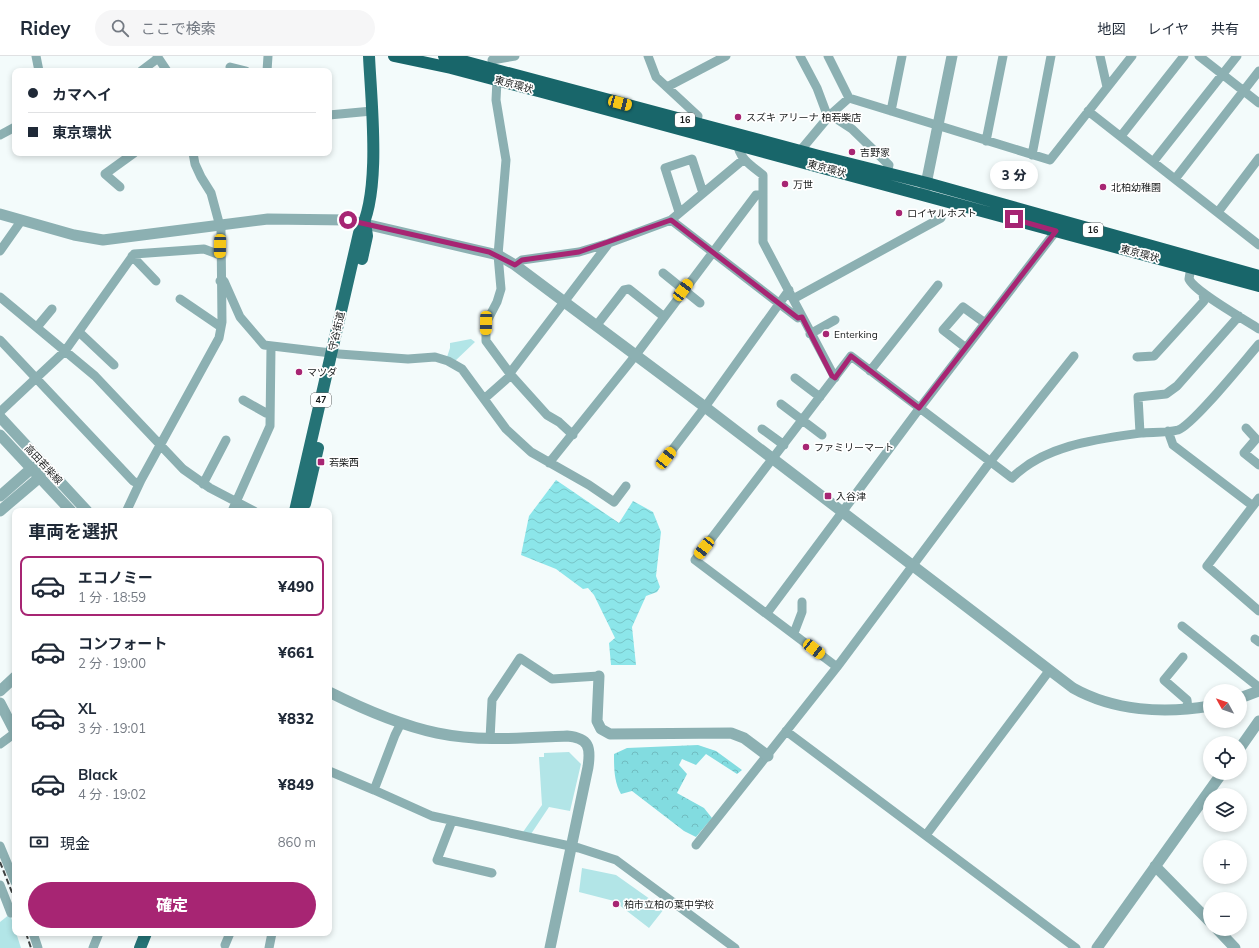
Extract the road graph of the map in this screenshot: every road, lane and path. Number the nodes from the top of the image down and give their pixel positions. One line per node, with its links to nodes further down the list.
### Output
1 (36, 56): 23 (street)
2 (268, 56): 27 (street)
3 (369, 56): 36 (main road, 守谷街道 / 47)
4 (394, 56): 30 (highway, 東京環状 / 16)
5 (444, 56): 21 (highway, 東京環状 / 16)
6 (515, 56): 21 (street)
7 (648, 56): 31 (street)
8 (800, 56): 40 (street)
9 (829, 56): 34 (street)
10 (902, 56): 37 (street)
11 (952, 56): 42 (street)
12 (1003, 56): 46 (street)
13 (1050, 56): 49 (street)
14 (1100, 56): 32 (street)
15 (1132, 56): 32 (street)
16 (1184, 56): 45 (street)
17 (1199, 56): 29 (street)
18 (1237, 56): 29 (street)
19 (157, 57): 24 (street); 25 (street)
20 (720, 57): 31 (street)
21 (491, 61): 41 (highway, 東京環状 / 16)
22 (230, 67): 26 (street)
23 (38, 68)
24 (144, 68)
25 (165, 68)
26 (234, 68)
27 (268, 68)
28 (1259, 70): 33 (street)
29 (1222, 74): 33 (street); 54 (street)
30 (496, 80): 47 (highway, 東京環状 / 16); 75 (street)
31 (667, 87): 41 (street)
32 (1107, 87): 38 (street)
33 (1243, 91): 35 (street); 56 (street)
34 (849, 98): 37 (street); 40 (street)
35 (1259, 103)
36 (372, 111): 39 (street); 67 (main road, 守谷街道 / 47)
37 (891, 111): 42 (street)
38 (1088, 111): 45 (street); 49 (street)
39 (332, 115)
40 (830, 115): 48 (street); 55 (street)
41 (696, 124): 48 (highway, 東京環状 / 16)
42 (938, 125): 46 (street); 58 (street)
43 (12, 129): 44 (street)
44 (0, 135)
45 (1121, 136): 54 (street)
46 (986, 141): 49 (street)
47 (738, 144): 53 (street); 58 (highway, 東京環状 / 16)
48 (800, 151): 55 (highway, 東京環状 / 16)
49 (1032, 155)
50 (130, 156): 57 (street)
51 (194, 156): 68 (street)
52 (1259, 158): 62 (street)
53 (744, 159): 59 (street); 60 (street)
54 (1153, 162): 56 (street)
55 (887, 173): 58 (highway, 東京環状 / 16)
56 (1175, 179): 62 (street)
57 (120, 187)
58 (925, 189): 69 (highway, 東京環状 / 16); 80 (highway, 東京環状 / 16)
59 (702, 193): 61 (street); 61 (street)
60 (763, 194): 72 (street); 86 (street)
61 (679, 212): 66 (street)
62 (1218, 212): 71 (street)
63 (0, 214): 65 (street)
64 (941, 218): 89 (street)
65 (20, 220): 68 (street); 73 (street)
66 (671, 220): 70 (street); 72 (street)
67 (365, 223): 68 (street); 75 (street); 111 (main road, 守谷街道 / 47)
68 (219, 226): 74 (street)
69 (1056, 231): 78 (highway, 東京環状 / 16); 99 (street)
70 (609, 243): 77 (street); 91 (street)
71 (1259, 245)
72 (712, 250): 85 (street); 93 (street)
73 (0, 251)
74 (220, 255): 76 (street); 82 (street)
75 (498, 255): 77 (street); 117 (street)
76 (132, 256): 81 (street); 104 (street)
77 (515, 265): 91 (street)
78 (1191, 267): 84 (highway, 東京環状 / 16); 87 (street)
79 (663, 273): 85 (street)
80 (1259, 276)
81 (156, 281)
82 (220, 281): 100 (street); 108 (street)
83 (938, 285): 116 (street)
84 (1259, 286)
85 (683, 290): 92 (street); 95 (street)
86 (789, 290): 89 (street); 93 (street)
87 (1203, 294): 96 (street); 114 (street)
88 (0, 297): 102 (street)
89 (793, 298): 97 (street)
90 (180, 299): 100 (street)
91 (563, 302): 101 (street); 117 (street)
92 (700, 303)
93 (779, 303): 97 (street); 125 (street)
94 (52, 309): 102 (street)
95 (663, 316): 101 (street); 112 (street)
96 (1239, 316): 103 (street); 134 (street)
97 (802, 317): 105 (street)
98 (835, 320): 105 (street)
99 (985, 323): 109 (street); 109 (street)
100 (221, 326): 139 (street)
101 (596, 326): 112 (street)
102 (37, 328): 110 (street)
103 (1259, 329)
104 (79, 332): 110 (street); 115 (street)
105 (810, 334): 120 (street)
106 (0, 340): 118 (street)
107 (1259, 344): 133 (street)
108 (271, 346): 111 (street); 128 (street)
109 (966, 348): 126 (street)
110 (65, 351): 118 (street); 139 (street)
111 (335, 354): 123 (street); 161 (main road, 守谷街道 / 47); 162 (main road, 守谷街道 / 47)
112 (635, 356): 125 (street); 136 (street)
113 (1074, 356): 143 (street)
114 (1137, 357)
115 (114, 365)
116 (870, 371): 120 (street); 126 (street)
117 (511, 374): 123 (street); 136 (street)
118 (36, 378): 127 (street); 149 (street)
119 (795, 378): 121 (street)
120 (835, 378): 121 (street)
121 (820, 397): 130 (street)
122 (243, 400): 128 (street)
123 (484, 400): 144 (street)
124 (781, 404): 130 (street)
125 (705, 407): 141 (street); 142 (street)
126 (919, 408): 143 (street); 164 (street)
127 (0, 412)
128 (270, 412): 154 (street)
129 (0, 417): 145 (street, 高田若柴線)
130 (803, 420): 137 (street); 140 (street)
131 (1246, 428): 146 (street)
132 (762, 429): 140 (street)
133 (1168, 431): 134 (street); 155 (street)
134 (1140, 434): 143 (street)
135 (0, 435): 147 (street, 高田若柴線)
136 (573, 435): 144 (street)
137 (822, 436)
138 (226, 440): 150 (street)
139 (161, 445): 149 (street); 150 (street)
140 (784, 445): 142 (street)
141 (666, 458)
142 (772, 460): 164 (street); 168 (street)
143 (990, 462): 165 (street)
144 (549, 463): 151 (street)
145 (45, 465): 147 (street); 148 (street); 157 (street, 高田若柴線)
146 (1259, 465)
147 (32, 468): 148 (street, 高田若柴線); 152 (street)
148 (40, 477): 156 (street, 高田若柴線); 163 (street)
149 (139, 484): 158 (street)
150 (203, 484): 154 (street)
151 (626, 486)
152 (0, 496)
153 (1259, 498): 155 (street)
154 (236, 502): 159 (street); 160 (street)
155 (1253, 506): 167 (street)
156 (68, 508)
157 (85, 508)
158 (128, 508)
159 (233, 508)
160 (248, 508)
161 (296, 508)
162 (304, 508)
163 (0, 511)
164 (842, 513): 165 (street); 168 (street)
165 (912, 565): 172 (street); 173 (street)
166 (802, 602): 170 (street)
167 (1259, 611)
168 (767, 613): 170 (street)
169 (1182, 626): 177 (street)
170 (794, 633): 172 (street)
171 (1183, 657): 182 (street)
172 (837, 667): 186 (street)
173 (1049, 671): 182 (street); 196 (street)
174 (598, 676): 189 (street); 191 (street)
175 (12, 680): 176 (street)
176 (0, 691)
177 (1259, 691): 179 (street)
178 (332, 694): 184 (street)
179 (1247, 695)
180 (0, 703): 185 (street)
181 (1203, 707): 182 (street)
182 (1188, 709)
183 (1259, 721): 188 (street)
184 (402, 723): 189 (street); 194 (street)
185 (12, 726)
186 (786, 731): 191 (street); 196 (street)
187 (12, 734): 190 (street)
188 (1247, 738)
189 (490, 739): 199 (street)
190 (0, 744)
191 (768, 756): 197 (street)
192 (332, 772): 194 (street)
193 (1217, 780): 200 (street)
194 (374, 790): 195 (street)
195 (452, 822): 199 (street); 201 (street)
196 (926, 835): 219 (street)
197 (696, 845)
198 (0, 846): 202 (street)
199 (571, 847): 217 (street); 218 (street)
200 (1155, 866): 205 (street); 220 (street)
201 (492, 873)
202 (12, 875)
203 (0, 885): 204 (street)
204 (12, 912)
205 (1203, 915)
206 (34, 936): 213 (street)
207 (98, 936): 214 (street)
208 (145, 936): 215 (main road)
209 (229, 936): 212 (street)
210 (271, 936): 216 (street)
211 (1224, 936): 221 (street)
212 (225, 945)
213 (38, 948)
214 (93, 948)
215 (140, 948)
216 (269, 948)
217 (550, 948)
218 (735, 948)
219 (1076, 948)
220 (1097, 948)
221 (1235, 948)

